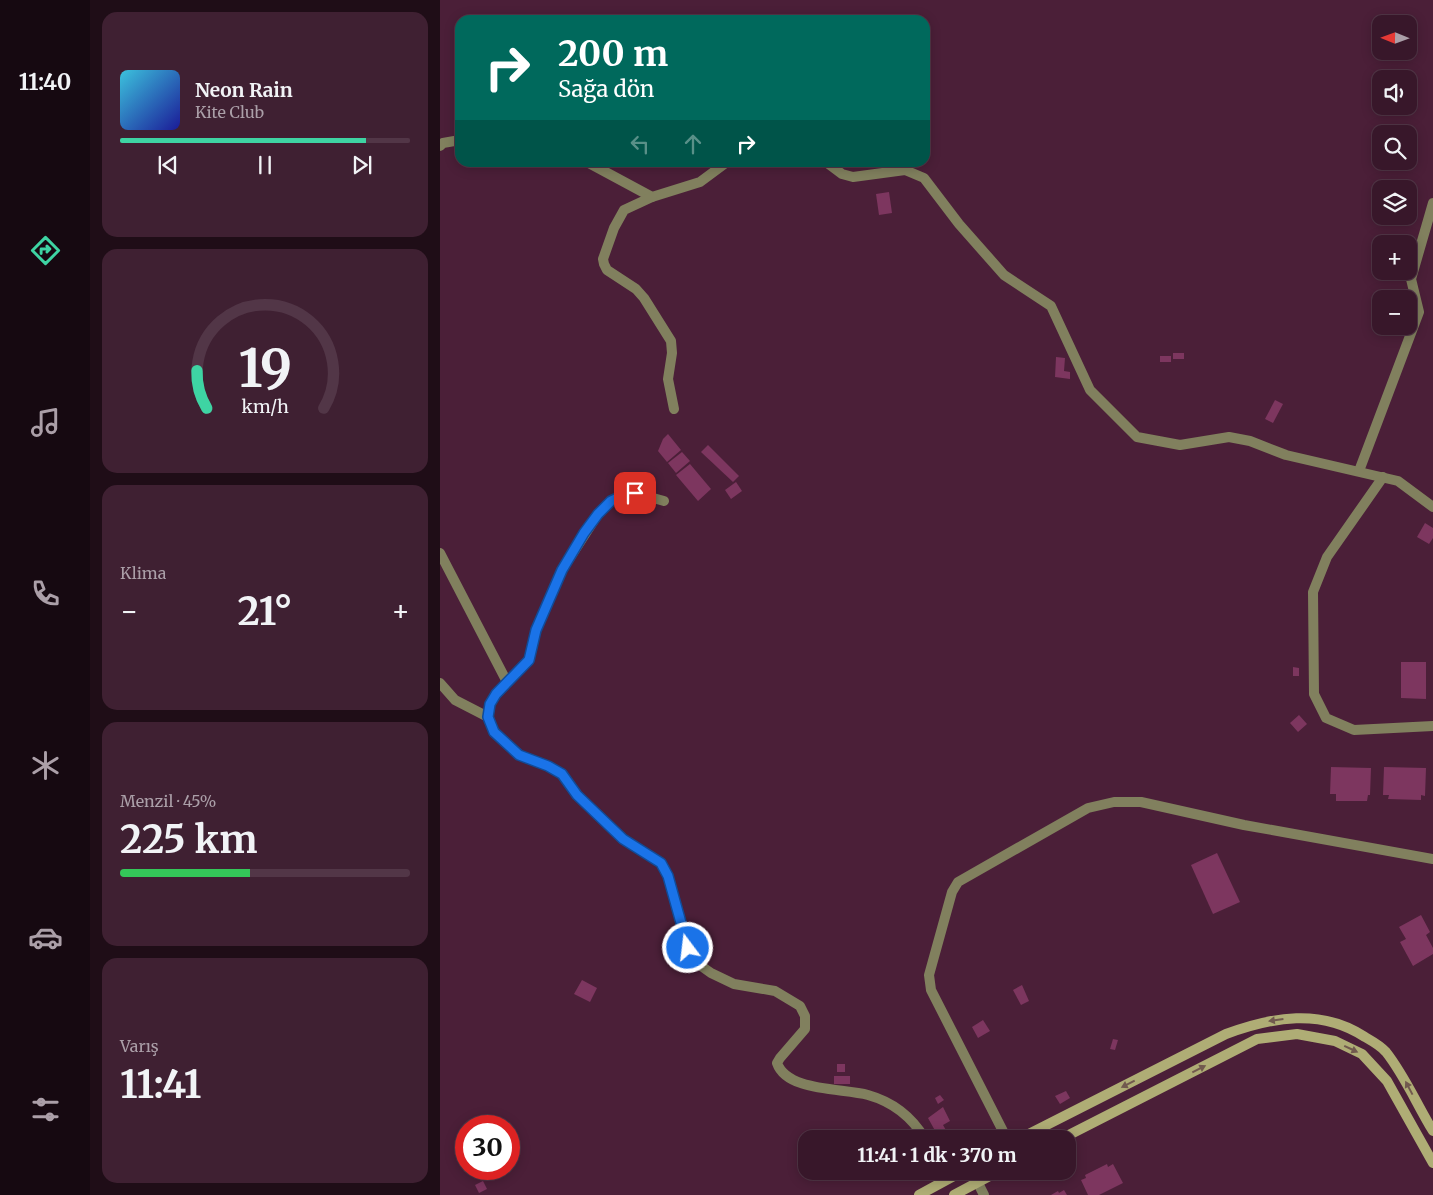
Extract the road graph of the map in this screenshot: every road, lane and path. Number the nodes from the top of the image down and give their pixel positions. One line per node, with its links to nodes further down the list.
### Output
1 (455, 141): 2 (street)
2 (440, 146)
3 (596, 167): 6 (street)
4 (720, 167): 6 (street)
5 (833, 167): 9 (street)
6 (652, 197): 8 (street)
7 (1433, 203): 9 (street)
8 (674, 409)
9 (1359, 471): 10 (street)
10 (1383, 477): 12 (street); 17 (street)
11 (664, 501): 14 (street)
12 (1433, 507)
13 (440, 552): 14 (street)
14 (507, 682): 16 (street)
15 (440, 683): 16 (street)
16 (488, 717): 19 (street)
17 (1433, 726)
18 (1433, 859): 20 (street)
19 (918, 1130)
20 (1002, 1130)
21 (1037, 1130): 22 (street, one-way to 21)
22 (1433, 1131)
23 (1076, 1132): 24 (street, one-way to 24)
24 (1433, 1163)
25 (939, 1180): 28 (street)
26 (981, 1180): 27 (street)
27 (977, 1182): 29 (street); 30 (street)
28 (919, 1195)
29 (954, 1195)
30 (984, 1195)

